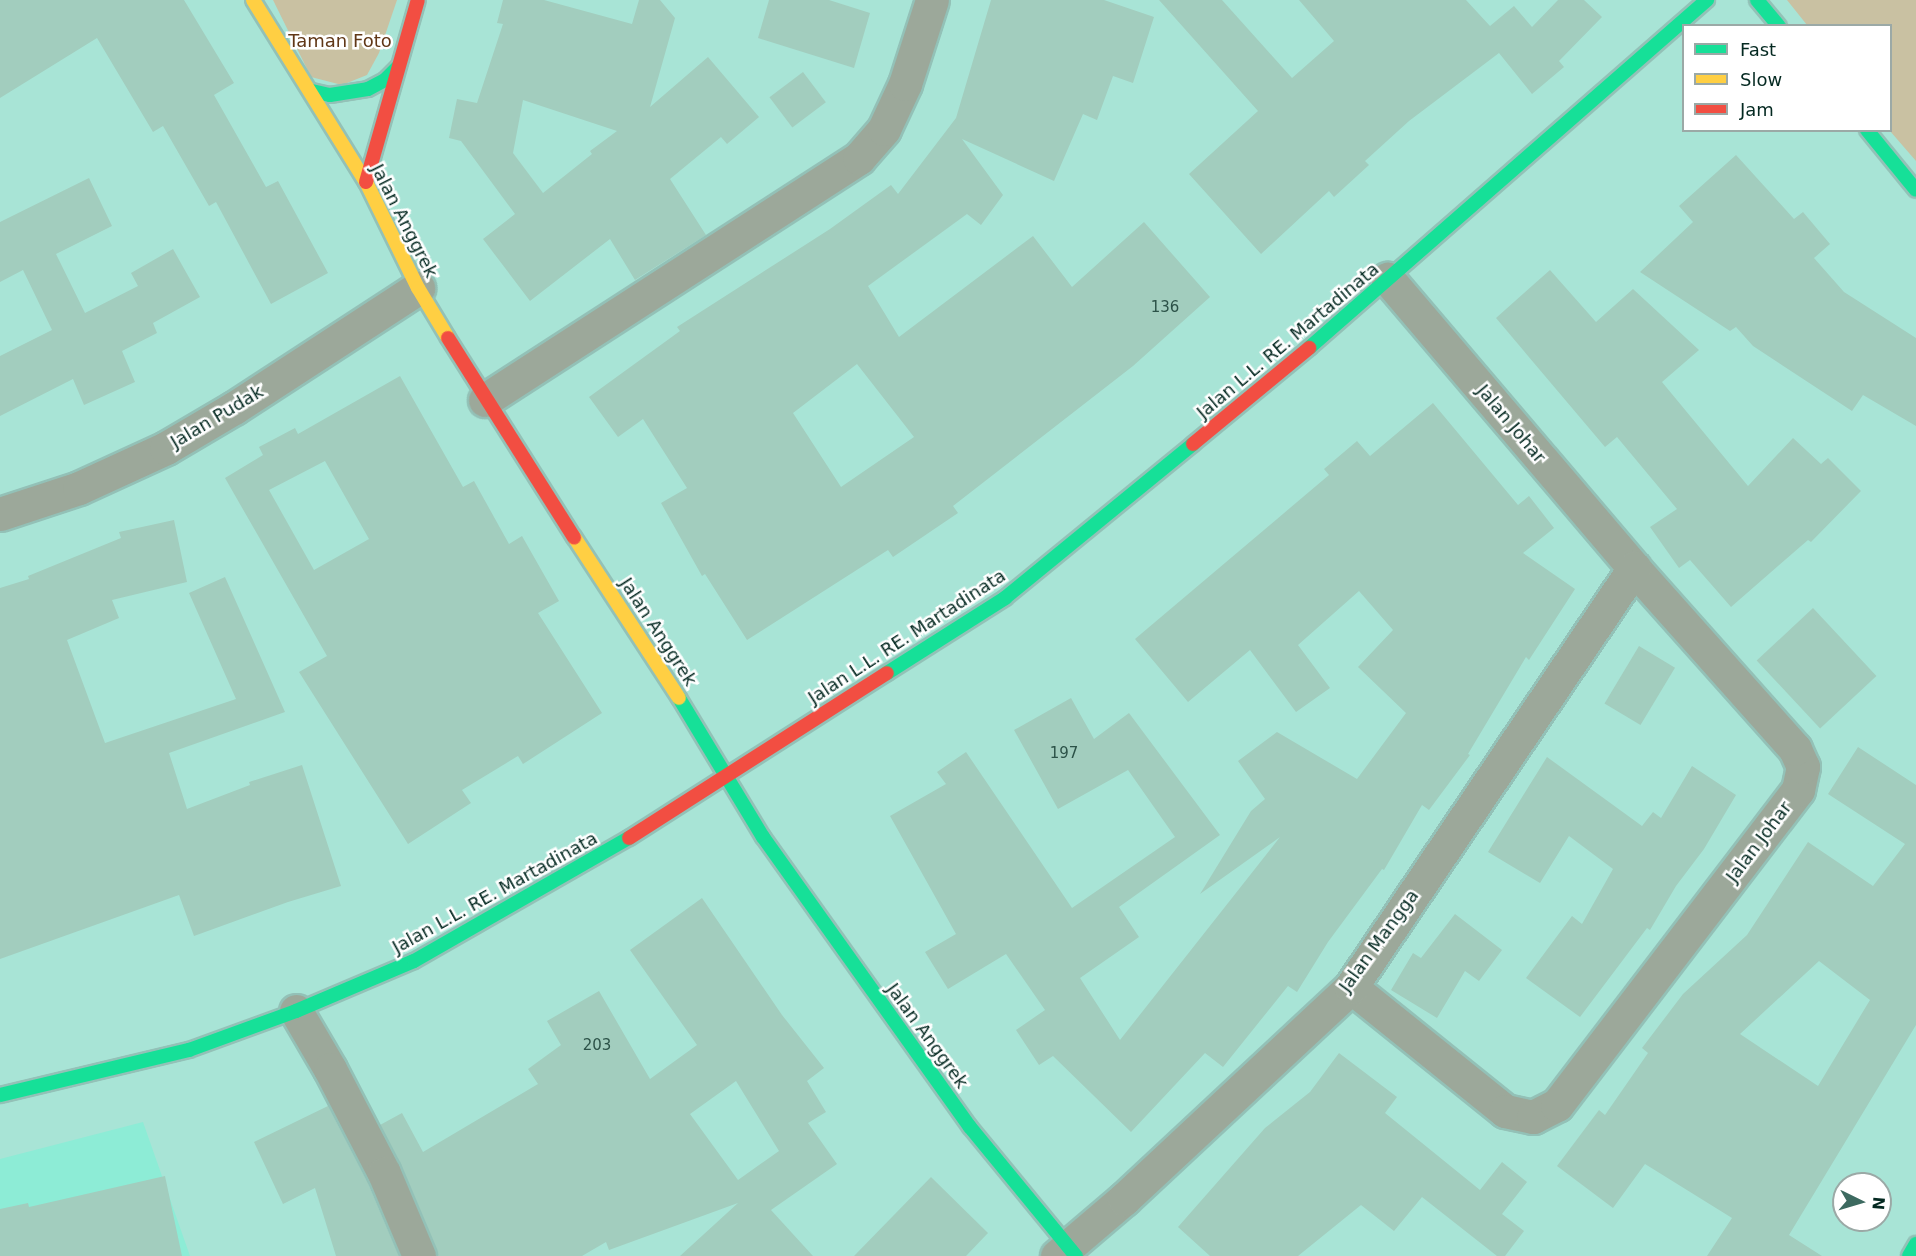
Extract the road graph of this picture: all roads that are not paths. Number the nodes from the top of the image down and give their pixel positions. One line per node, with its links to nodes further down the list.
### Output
1 (253, 0): 8 (main road, Jalan Anggrek)
2 (418, 0): 7 (main road)
3 (932, 0): 14 (street)
4 (1707, 0): 12 (main road, Jalan L.L. RE. Martadinata)
5 (1757, 0): 6 (main road)
6 (1777, 24)
7 (398, 67): 8 (main road); 10 (main road)
8 (312, 91): 10 (main road, Jalan Anggrek)
9 (1869, 132): 11 (main road)
10 (366, 183): 13 (main road, Jalan Anggrek)
11 (1916, 190)
12 (1388, 279): 16 (street, Jalan Johar); 17 (main road, Jalan L.L. RE. Martadinata)
13 (418, 288): 14 (main road, Jalan Anggrek); 15 (street, Jalan Pudak)
14 (485, 400): 17 (main road, Jalan Anggrek)
15 (0, 514)
16 (1634, 568): 18 (street, Jalan Mangga); 18 (street, Jalan Johar)
17 (725, 775): 19 (main road, Jalan L.L. RE. Martadinata); 22 (main road, Jalan Anggrek)
18 (1351, 987): 22 (street, Jalan Mangga)
19 (296, 1011): 20 (main road, Jalan L.L. RE. Martadinata); 23 (street)
20 (0, 1095)
21 (1916, 1244): 24 (main road)
22 (1066, 1253)
23 (419, 1256)
24 (1909, 1256)

